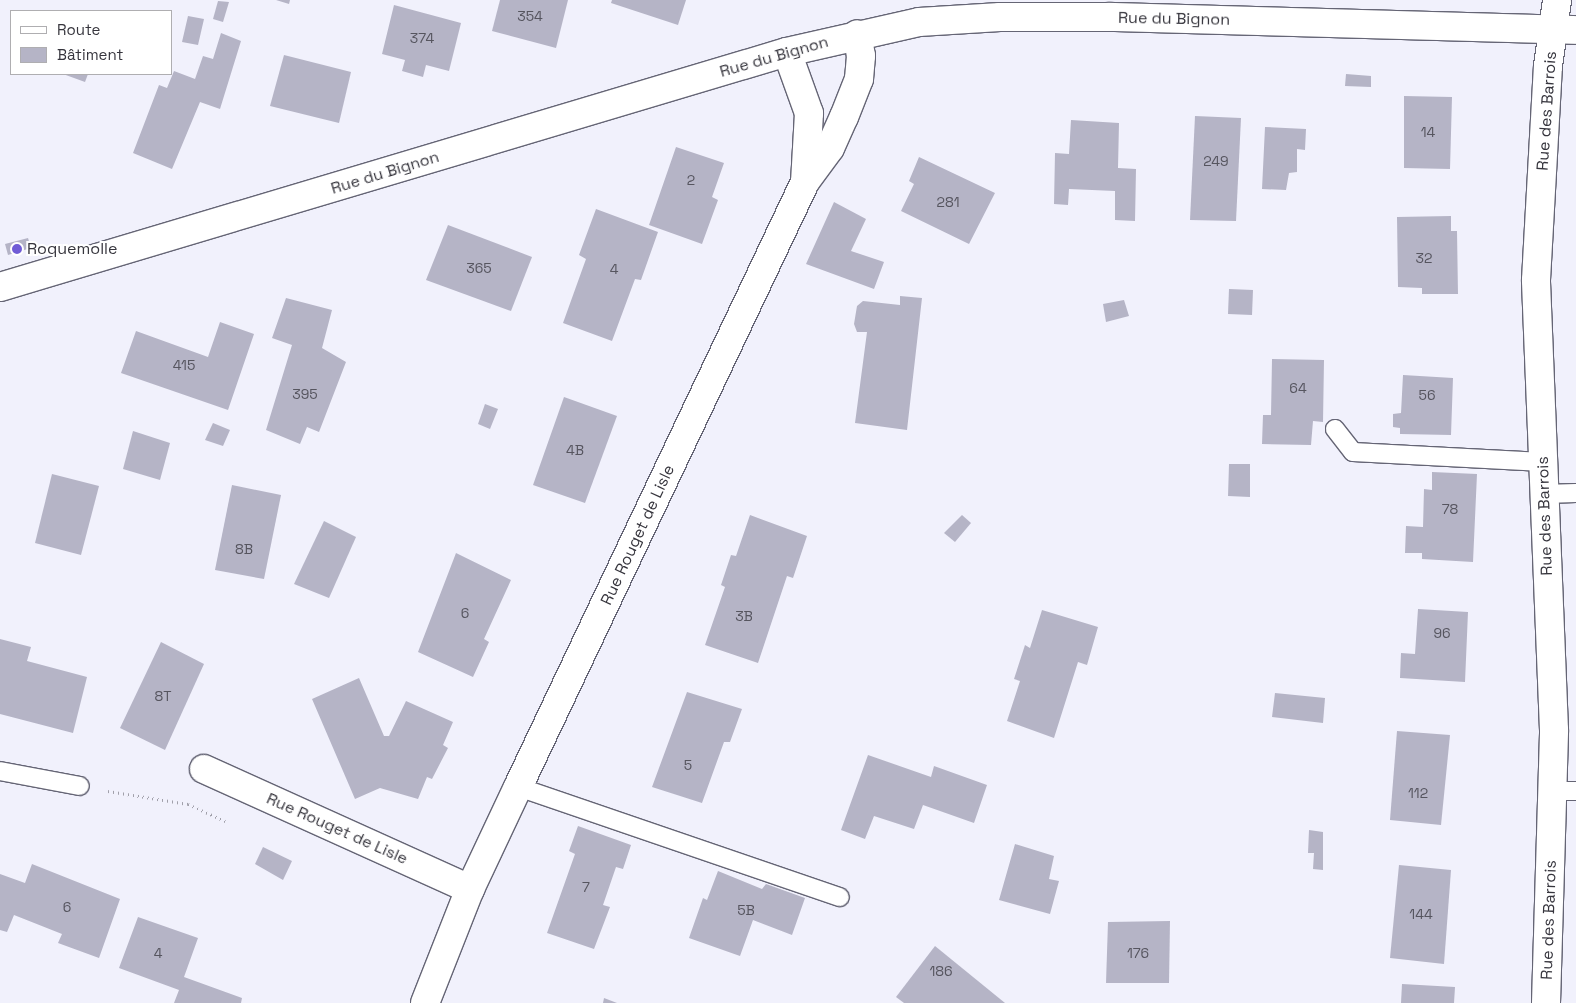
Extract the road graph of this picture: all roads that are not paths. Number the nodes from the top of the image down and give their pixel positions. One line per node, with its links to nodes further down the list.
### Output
1 (1557, 0): 2 (street, Rue des Barrois)
2 (1565, 29): 3 (street, Rue du Bignon); 8 (street, Rue des Barrois)
3 (856, 34): 4 (street, Rue du Bignon); 5 (street, Rue Rouget de Lisle)
4 (787, 52): 5 (street, Rue Rouget de Lisle); 6 (street, Rue du Bignon)
5 (806, 182): 15 (street, Rue Rouget de Lisle)
6 (0, 287)
7 (1334, 429): 8 (lane)
8 (1543, 462): 10 (street, Rue des Barrois)
9 (1576, 493): 10 (lane)
10 (1544, 494): 11 (street, Rue des Barrois)
11 (1565, 731): 16 (street, Rue des Barrois)
12 (204, 769): 17 (street, Rue Rouget de Lisle)
13 (0, 771): 14 (lane)
14 (80, 786)
15 (518, 786): 17 (street, Rue Rouget de Lisle); 18 (lane)
16 (1564, 791): 20 (street, Rue des Barrois)
17 (470, 889): 19 (street, Rue Rouget de Lisle)
18 (840, 897)
19 (425, 1003)
20 (1546, 1003)

